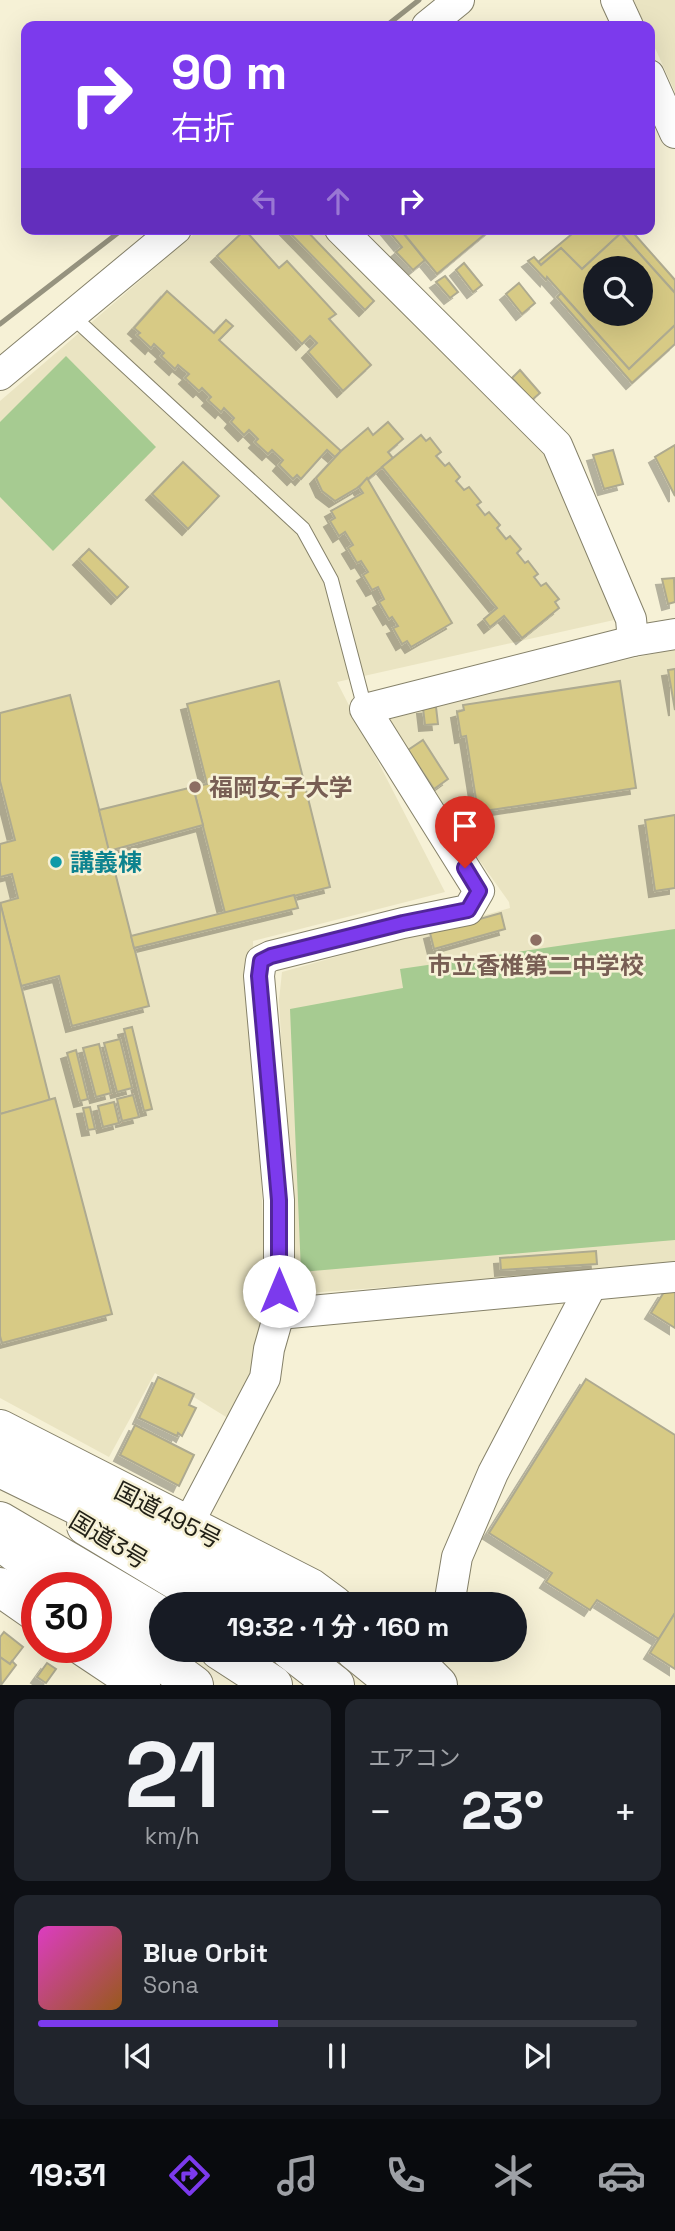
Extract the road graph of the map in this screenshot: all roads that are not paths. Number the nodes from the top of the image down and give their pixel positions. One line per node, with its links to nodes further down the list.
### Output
1 (460, 0): 3 (street)
2 (616, 0): 4 (street)
3 (433, 21)
4 (626, 21)
5 (655, 88): 6 (street)
6 (675, 133)
7 (169, 235): 9 (street)
8 (346, 235): 12 (street)
9 (72, 316): 10 (street); 13 (lane)
10 (0, 375)
11 (675, 634): 12 (street)
12 (633, 641): 13 (street)
13 (365, 709): 16 (street)
14 (675, 1277): 15 (street)
15 (591, 1286): 16 (street); 28 (street)
16 (279, 1314): 21 (street)
17 (0, 1429): 21 (highway, 国道495号)
18 (0, 1468): 26 (highway)
19 (0, 1474): 25 (highway, 国道3号)
20 (0, 1521): 30 (highway, 国道3号)
21 (187, 1526): 27 (highway, 国道495号)
22 (0, 1541): 23 (highway)
23 (42, 1572)
24 (0, 1587): 29 (highway)
25 (195, 1592)
26 (256, 1592)
27 (316, 1592)
28 (451, 1592)
29 (21, 1602)
30 (149, 1609)
31 (112, 1625): 39 (highway)
32 (238, 1662): 40 (highway)
33 (305, 1662): 41 (highway)
34 (390, 1662): 37 (highway)
35 (410, 1662): 37 (highway)
36 (108, 1663): 38 (highway)
37 (425, 1674)
38 (141, 1685)
39 (194, 1685)
40 (273, 1685)
41 (335, 1685)

